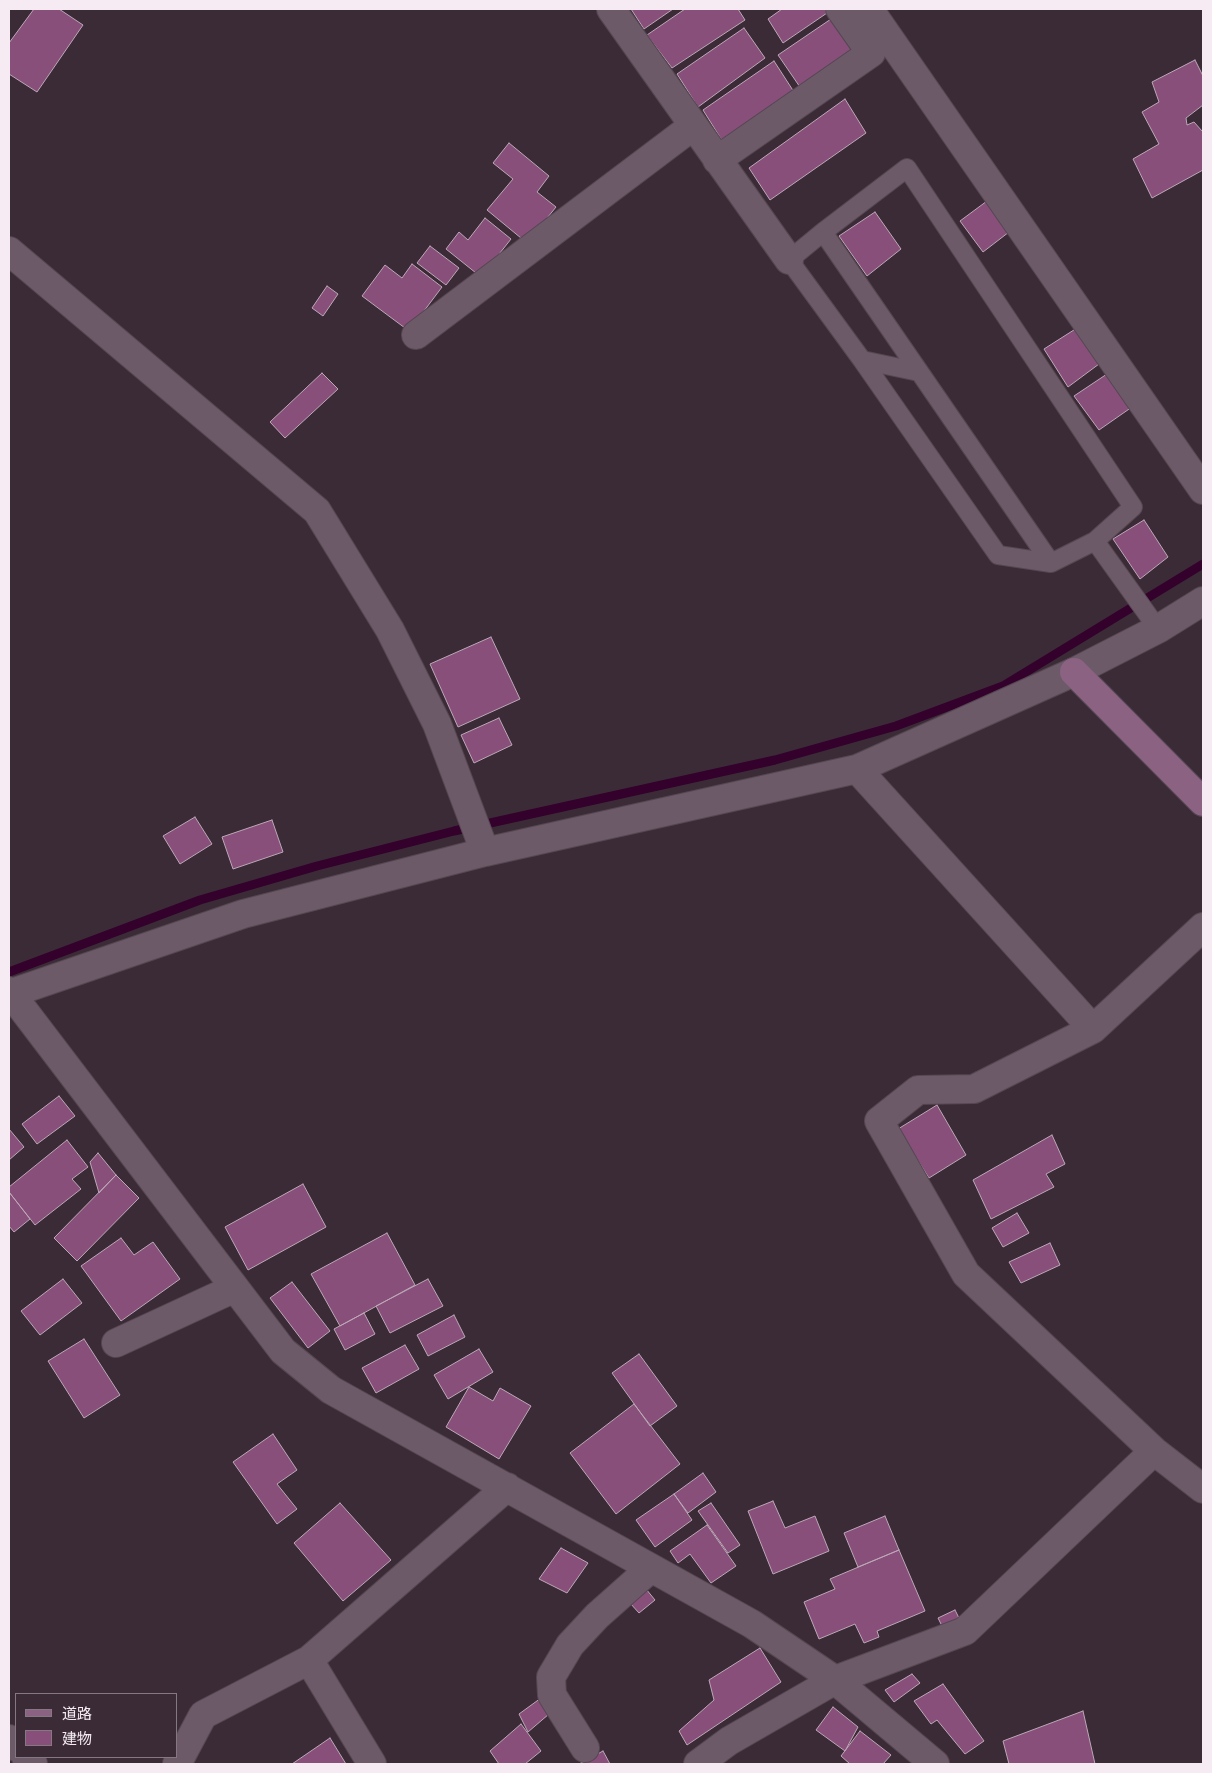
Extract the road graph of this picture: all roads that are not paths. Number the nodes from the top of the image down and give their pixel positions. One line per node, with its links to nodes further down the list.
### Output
1 (611, 9): 4 (street)
2 (840, 9): 5 (street)
3 (869, 9): 12 (street)
4 (693, 126): 5 (street); 9 (street)
5 (717, 160): 8 (street)
6 (823, 232): 8 (lane); 11 (lane); 13 (lane)
7 (9, 251): 20 (street)
8 (789, 260): 10 (lane)
9 (416, 335)
10 (862, 360): 11 (lane); 14 (lane)
11 (919, 372): 14 (lane)
12 (1203, 490)
13 (1095, 541): 14 (lane); 16 (lane)
14 (1051, 564)
15 (1203, 600): 16 (street)
16 (1158, 629): 17 (street)
17 (1074, 672): 18 (street); 19 (street)
18 (857, 768): 20 (street); 23 (street)
19 (1203, 802)
20 (485, 852): 22 (street)
21 (1203, 927): 23 (street)
22 (9, 993): 24 (street)
23 (1092, 1029): 26 (street)
24 (235, 1288): 25 (street); 27 (street)
25 (116, 1343)
26 (1154, 1451): 28 (street); 31 (street)
27 (507, 1487): 29 (street); 30 (street)
28 (1203, 1489)
29 (651, 1568): 31 (street); 32 (street)
30 (310, 1660): 33 (street); 34 (street)
31 (835, 1680): 35 (street); 36 (street)
32 (585, 1748)
33 (177, 1764)
34 (372, 1764)
35 (698, 1764)
36 (935, 1764)

